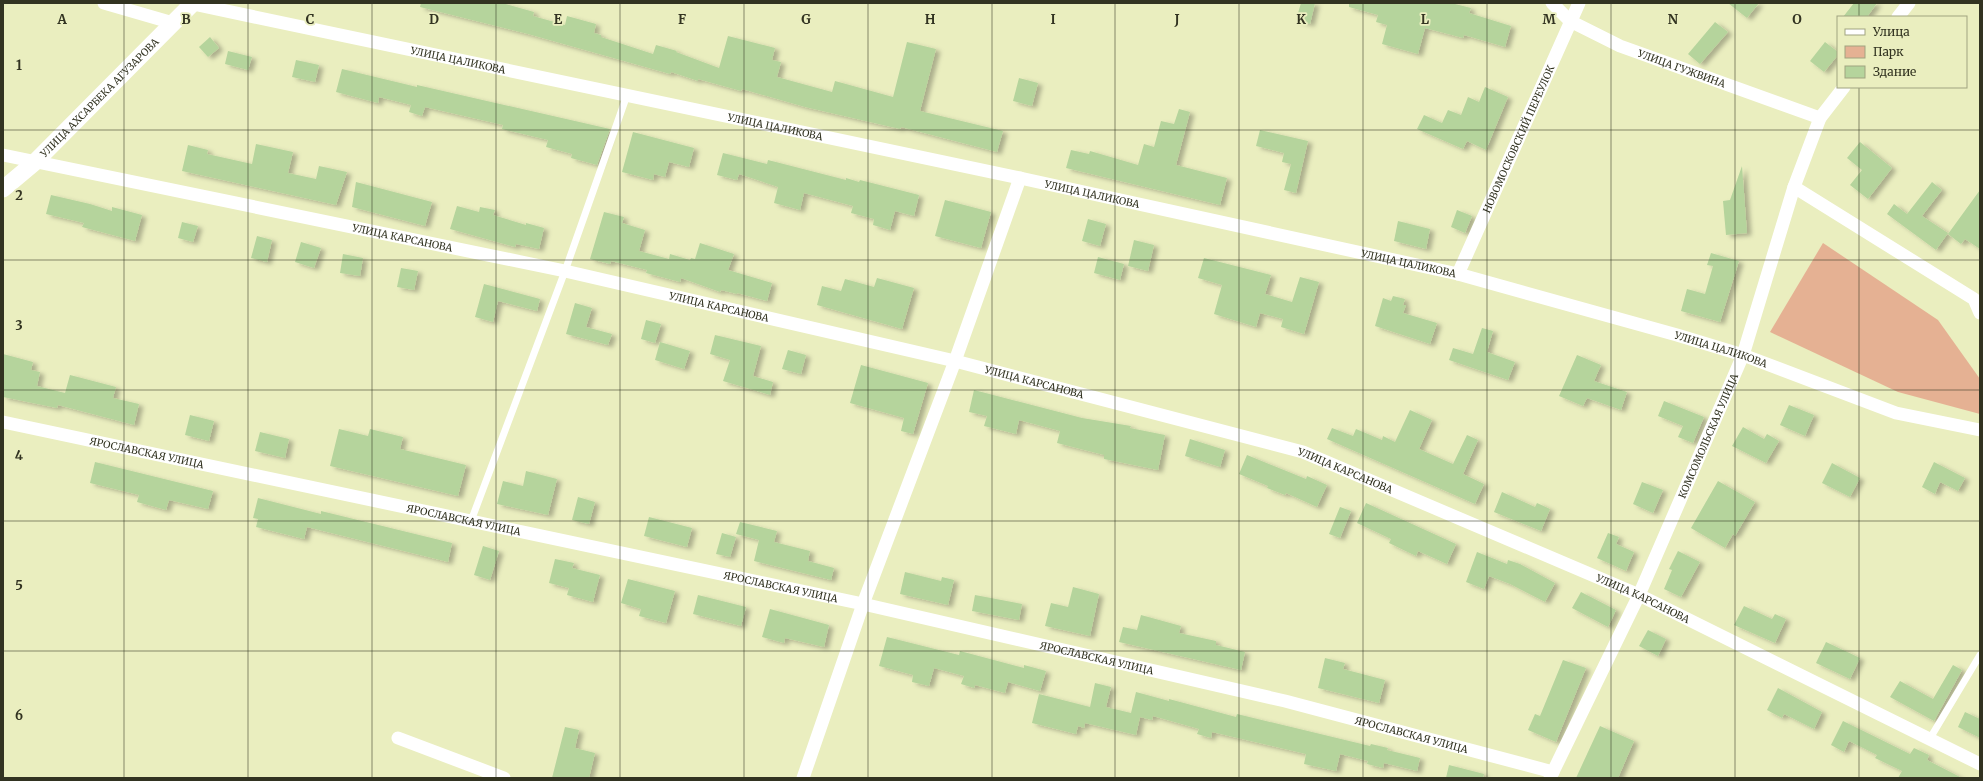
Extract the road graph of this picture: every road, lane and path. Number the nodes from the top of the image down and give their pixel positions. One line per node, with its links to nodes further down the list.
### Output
1 (104, 3): 8 (street)
2 (193, 3): 8 (street, УЛИЦА АХСАРБЕКА АГУЗАРОВА); 10 (street, УЛИЦА ЦАЛИКОВА)
3 (1552, 3): 7 (street, УЛИЦА ГУЖВИНА)
4 (1579, 3): 7 (street, НОВОМОСКОВСКИЙ ПЕРЕУЛОК)
5 (1909, 3): 6 (street)
6 (1899, 16)
7 (1570, 21): 11 (street, УЛИЦА ГУЖВИНА); 18 (street, НОВОМОСКОВСКИЙ ПЕРЕУЛОК)
8 (173, 23): 13 (street, УЛИЦА АХСАРБЕКА АГУЗАРОВА)
9 (1843, 88): 11 (street, КОМСОМОЛЬСКАЯ УЛИЦА)
10 (627, 95): 14 (street, УЛИЦА ЦАЛИКОВА); 17 (lane)
11 (1820, 118): 15 (street, КОМСОМОЛЬСКАЯ УЛИЦА)
12 (3, 155): 13 (street, УЛИЦА КАРСАНОВА)
13 (34, 163): 16 (street, УЛИЦА АХСАРБЕКА АГУЗАРОВА); 17 (street, УЛИЦА КАРСАНОВА)
14 (1020, 178): 18 (street, УЛИЦА ЦАЛИКОВА); 21 (street)
15 (1794, 187): 19 (street); 20 (street, КОМСОМОЛЬСКАЯ УЛИЦА)
16 (3, 189)
17 (565, 271): 21 (street, УЛИЦА КАРСАНОВА); 24 (lane)
18 (1458, 274): 20 (street, УЛИЦА ЦАЛИКОВА)
19 (1980, 313)
20 (1743, 355): 23 (street, УЛИЦА ЦАЛИКОВА); 25 (street, КОМСОМОЛЬСКАЯ УЛИЦА)
21 (955, 361): 25 (street, УЛИЦА КАРСАНОВА); 26 (street)
22 (3, 422): 24 (street, ЯРОСЛАВСКАЯ УЛИЦА)
23 (1980, 430)
24 (471, 521): 26 (street, ЯРОСЛАВСКАЯ УЛИЦА)
25 (1639, 595): 29 (street, УЛИЦА КАРСАНОВА); 31 (street, КОМСОМОЛЬСКАЯ УЛИЦА)
26 (863, 604): 31 (street, ЯРОСЛАВСКАЯ УЛИЦА); 33 (street)
27 (1980, 655): 29 (lane)
28 (398, 738): 32 (street)
29 (1929, 740): 30 (street, УЛИЦА КАРСАНОВА)
30 (1980, 764)
31 (1552, 775)
32 (504, 778)
33 (803, 778)

